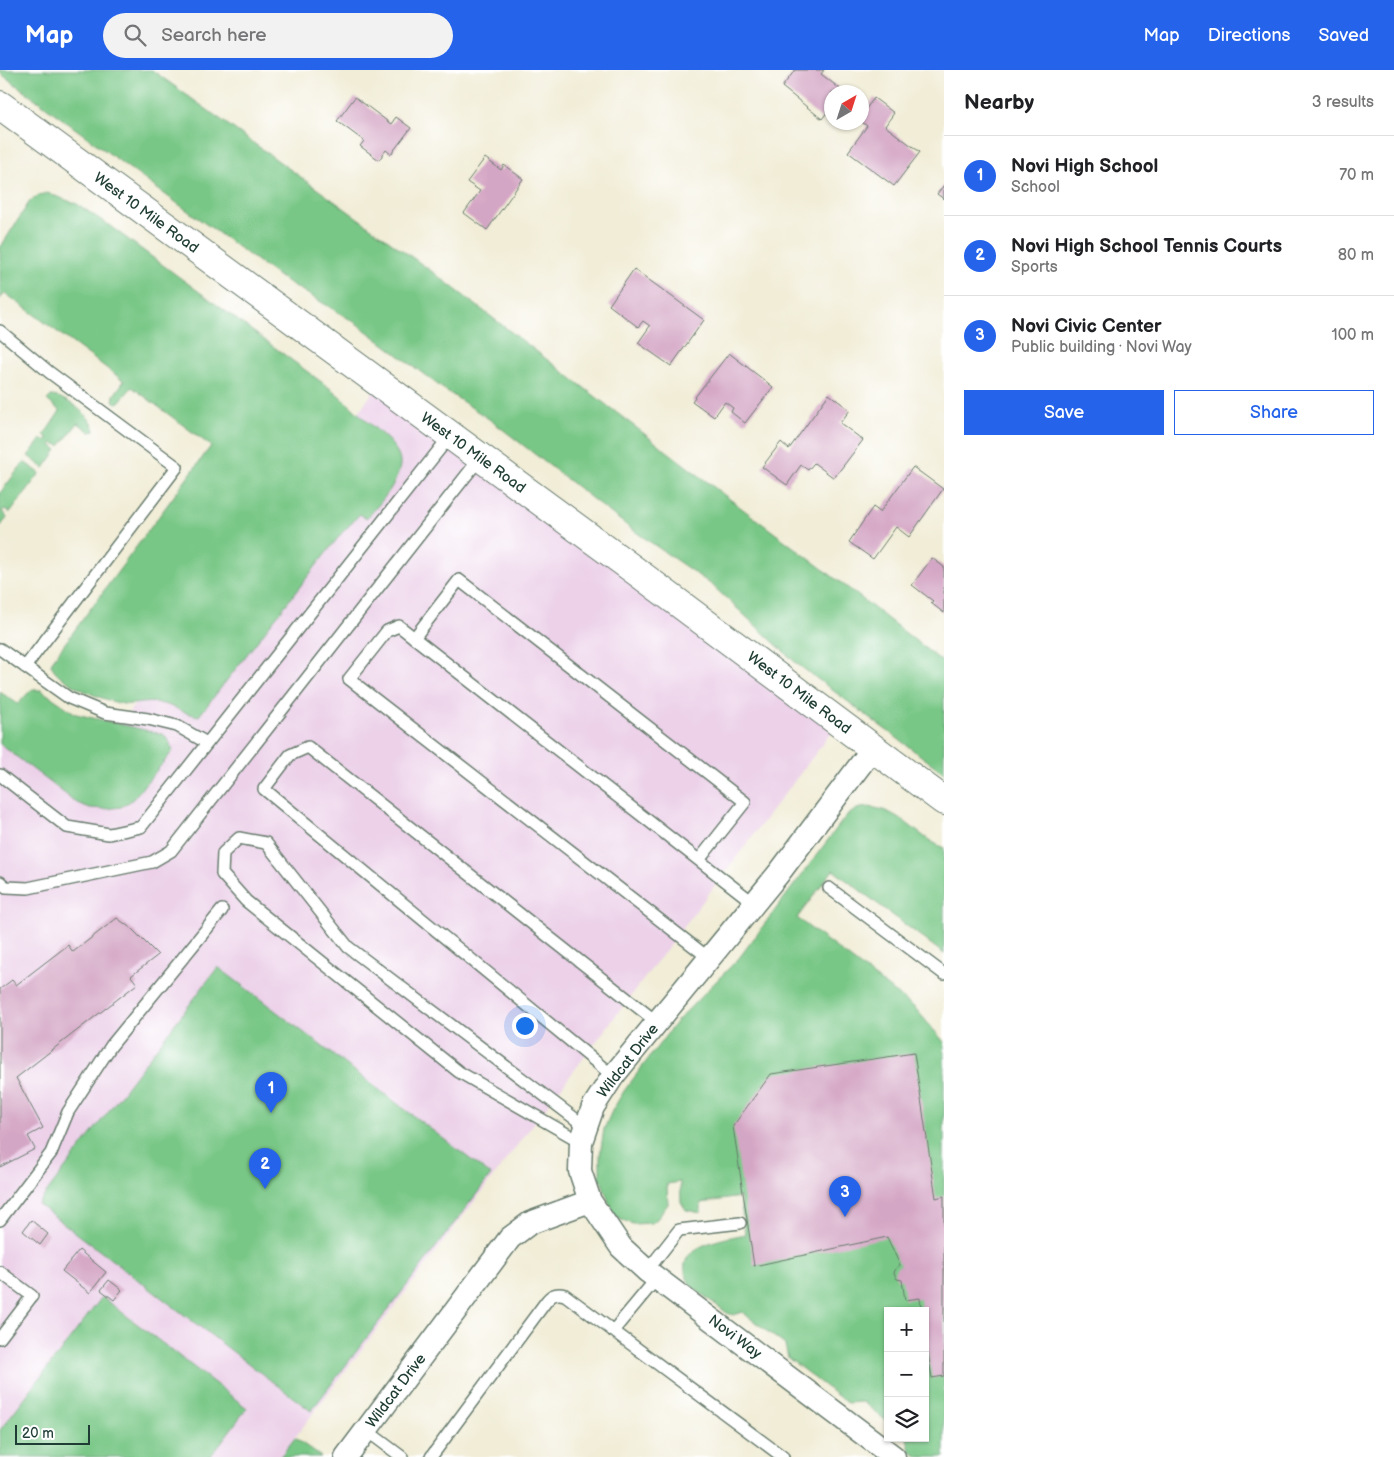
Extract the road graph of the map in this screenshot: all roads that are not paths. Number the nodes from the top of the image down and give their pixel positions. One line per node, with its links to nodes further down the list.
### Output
1 (0, 105): 3 (main road, West 10 Mile Road)
2 (0, 331): 7 (lane)
3 (450, 436): 4 (main road, West 10 Mile Road); 8 (lane)
4 (480, 458): 9 (main road, West 10 Mile Road); 13 (lane)
5 (414, 638): 12 (lane); 12 (lane); 17 (lane)
6 (0, 649): 7 (lane)
7 (26, 667): 8 (lane)
8 (207, 743): 10 (lane)
9 (873, 748): 11 (main road, West 10 Mile Road); 15 (street, Wildcat Drive)
10 (0, 775)
11 (944, 801)
12 (699, 860): 15 (lane)
13 (0, 882)
14 (829, 888): 18 (lane)
15 (754, 904): 17 (street, Wildcat Drive)
16 (222, 910): 23 (lane)
17 (710, 959): 19 (street, Wildcat Drive)
18 (944, 974)
19 (658, 1022): 20 (street, Wildcat Drive); 20 (lane)
20 (614, 1076): 21 (street, Wildcat Drive)
21 (584, 1134): 21 (lane); 22 (street, Wildcat Drive)
22 (590, 1201): 26 (street, Novi Way); 29 (street, Wildcat Drive)
23 (0, 1220)
24 (740, 1222): 26 (lane)
25 (0, 1272): 28 (lane)
26 (652, 1275): 27 (lane); 34 (street, Novi Way)
27 (613, 1331): 32 (lane); 33 (lane)
28 (0, 1338)
29 (366, 1430): 30 (street, Wildcat Drive); 31 (lane)
30 (346, 1457)
31 (402, 1457)
32 (431, 1457)
33 (783, 1457)
34 (894, 1457)

